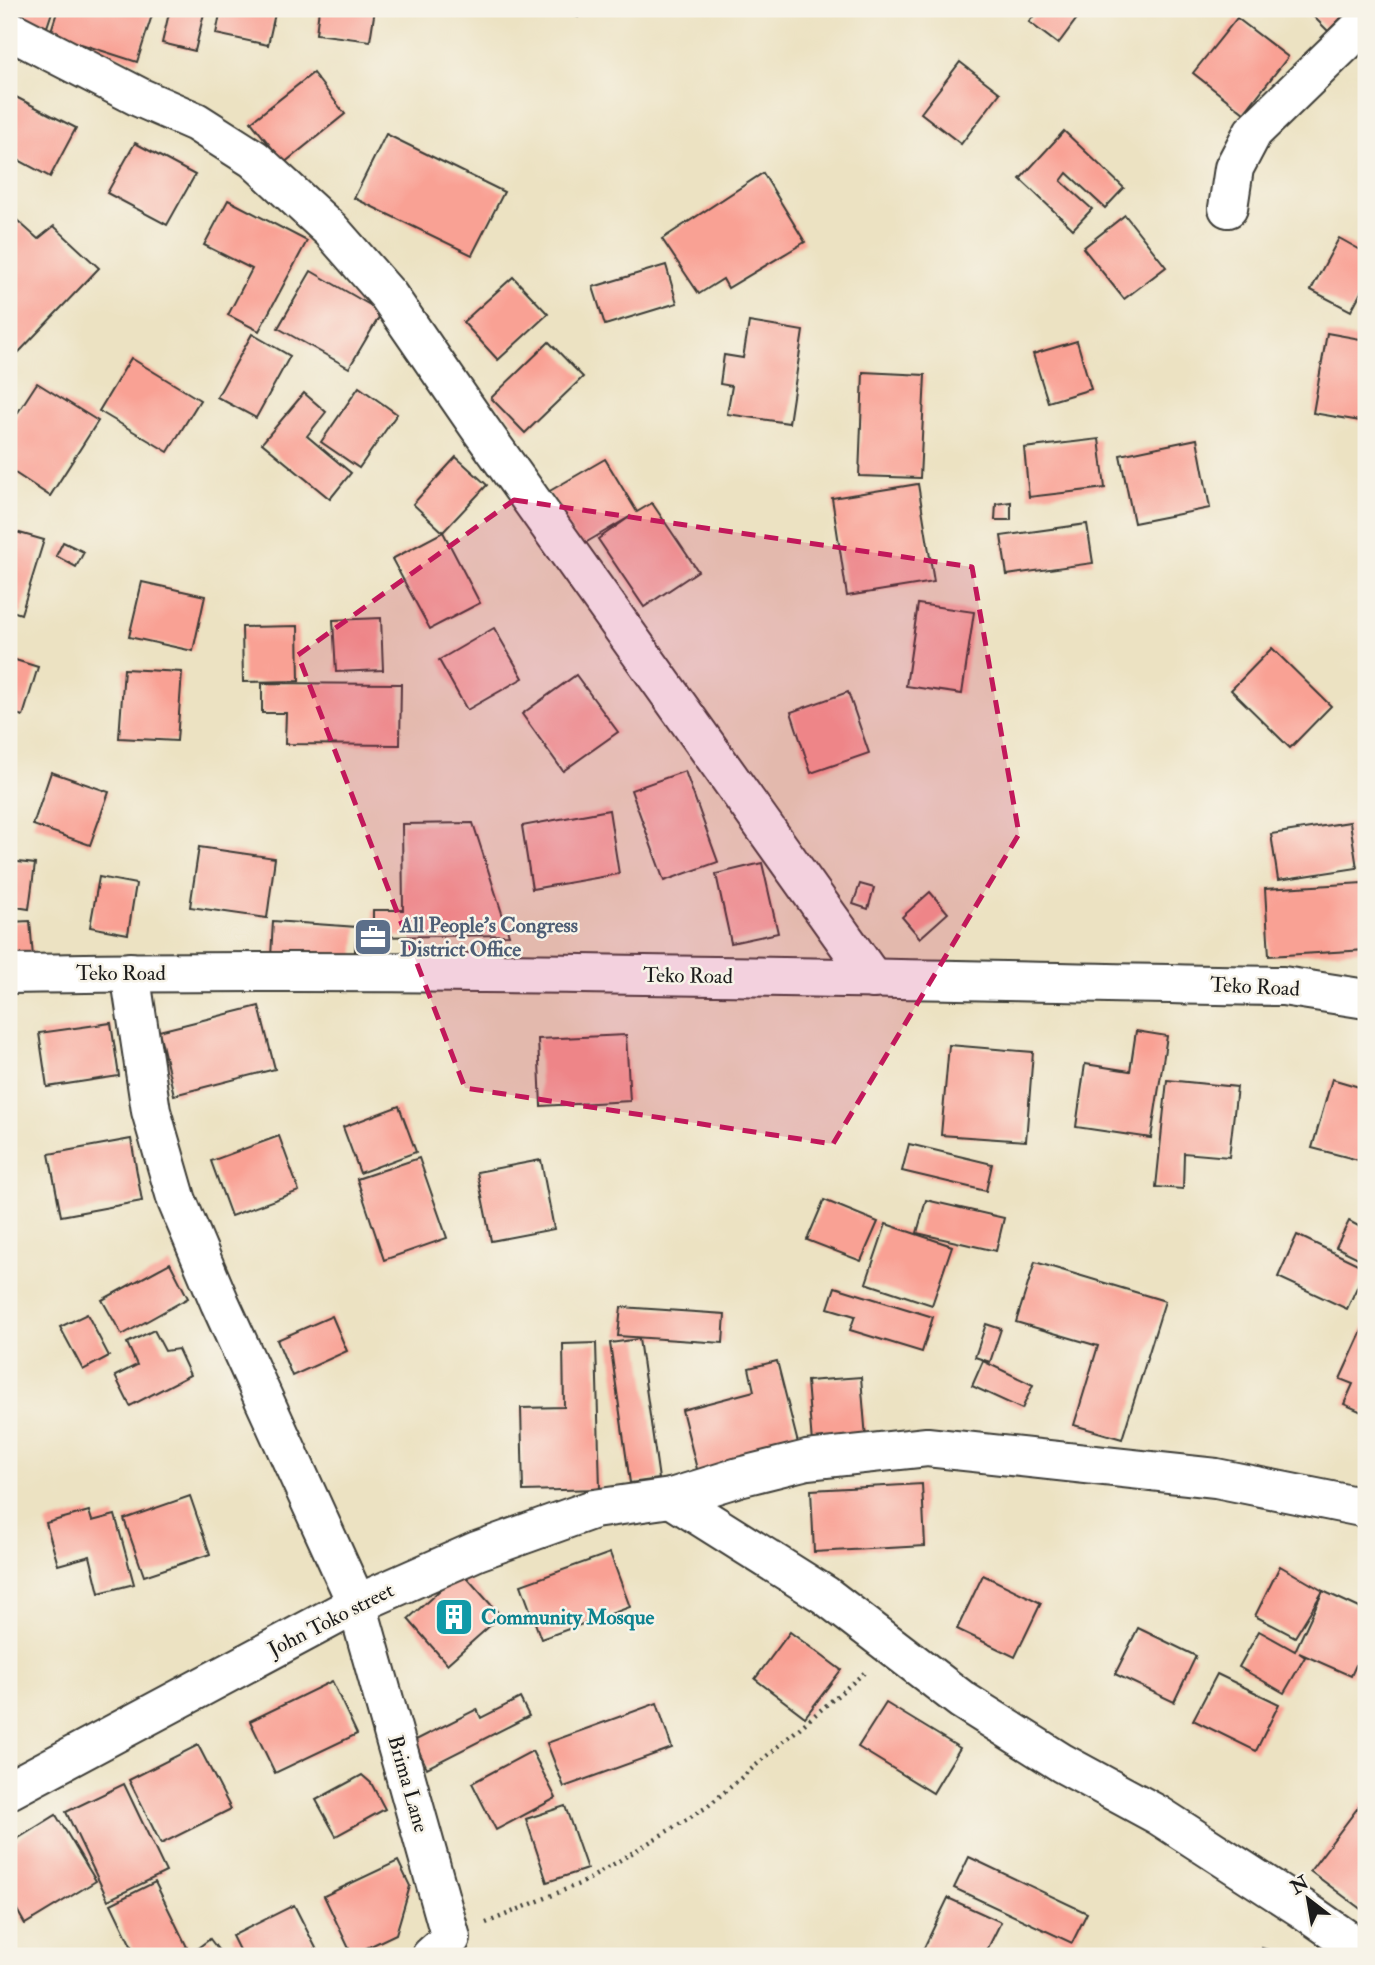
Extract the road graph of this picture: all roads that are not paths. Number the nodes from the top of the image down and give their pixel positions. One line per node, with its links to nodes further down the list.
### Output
1 (1366, 22): 3 (street)
2 (9, 30): 6 (street)
3 (1227, 208)
4 (130, 972): 5 (street, Teko Road); 6 (street, Teko Road); 10 (street, Brima Lane)
5 (9, 974)
6 (873, 979): 7 (street, Teko Road)
7 (1366, 999)
8 (671, 1498): 9 (street, John Toko street); 10 (street, John Toko street); 13 (street)
9 (1366, 1508)
10 (357, 1604): 11 (street, John Toko street); 12 (street, Brima Lane)
11 (9, 1790)
12 (441, 1947)
13 (1366, 1953)

